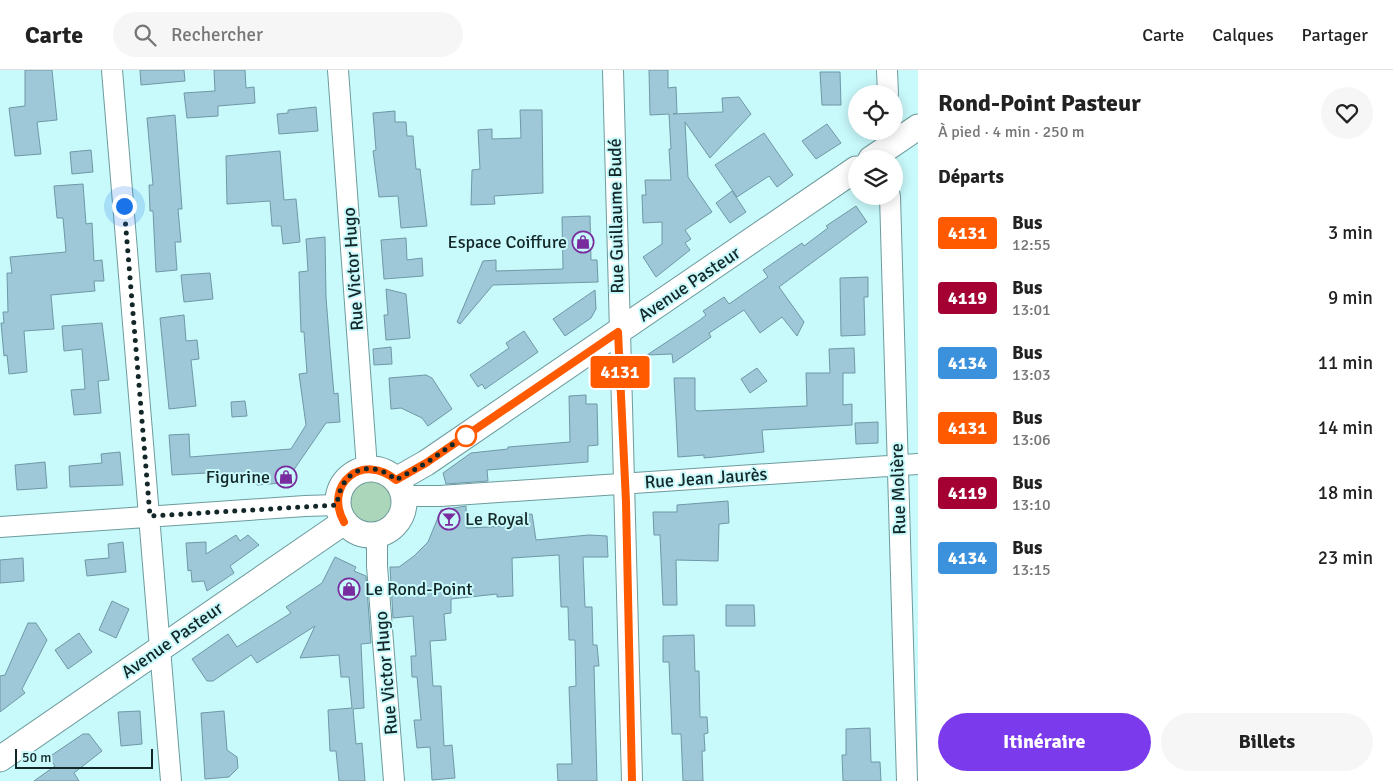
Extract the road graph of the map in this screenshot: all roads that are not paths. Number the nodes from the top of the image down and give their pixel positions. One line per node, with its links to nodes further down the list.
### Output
1 (112, 70): 17 (street)
2 (338, 70): 13 (street, Rue Victor Hugo)
3 (613, 70): 10 (street, Rue Guillaume Budé)
4 (887, 70): 5 (street)
5 (888, 85)
6 (918, 127): 7 (street)
7 (885, 149)
8 (848, 174): 10 (street, Avenue Pasteur)
9 (890, 205): 12 (street, Rue Molière)
10 (618, 332): 14 (street, Rue Guillaume Budé); 15 (street, Avenue Pasteur)
11 (918, 464): 12 (street, Rue Jean Jaurès)
12 (897, 465): 14 (street, Rue Jean Jaurès); 25 (street, Rue Molière)
13 (367, 468): 15 (street); 16 (street)
14 (625, 484): 15 (street, Rue Jean Jaurès); 24 (street, Rue Guillaume Budé)
15 (400, 488): 19 (street)
16 (340, 514): 17 (street); 19 (street); 20 (street, Avenue Pasteur)
17 (150, 516): 18 (street); 20 (street)
18 (0, 527)
19 (378, 535): 23 (street, Rue Victor Hugo)
20 (160, 648): 21 (street, Avenue Pasteur); 22 (street)
21 (0, 759)
22 (171, 781)
23 (394, 781)
24 (632, 781)
25 (907, 781)

